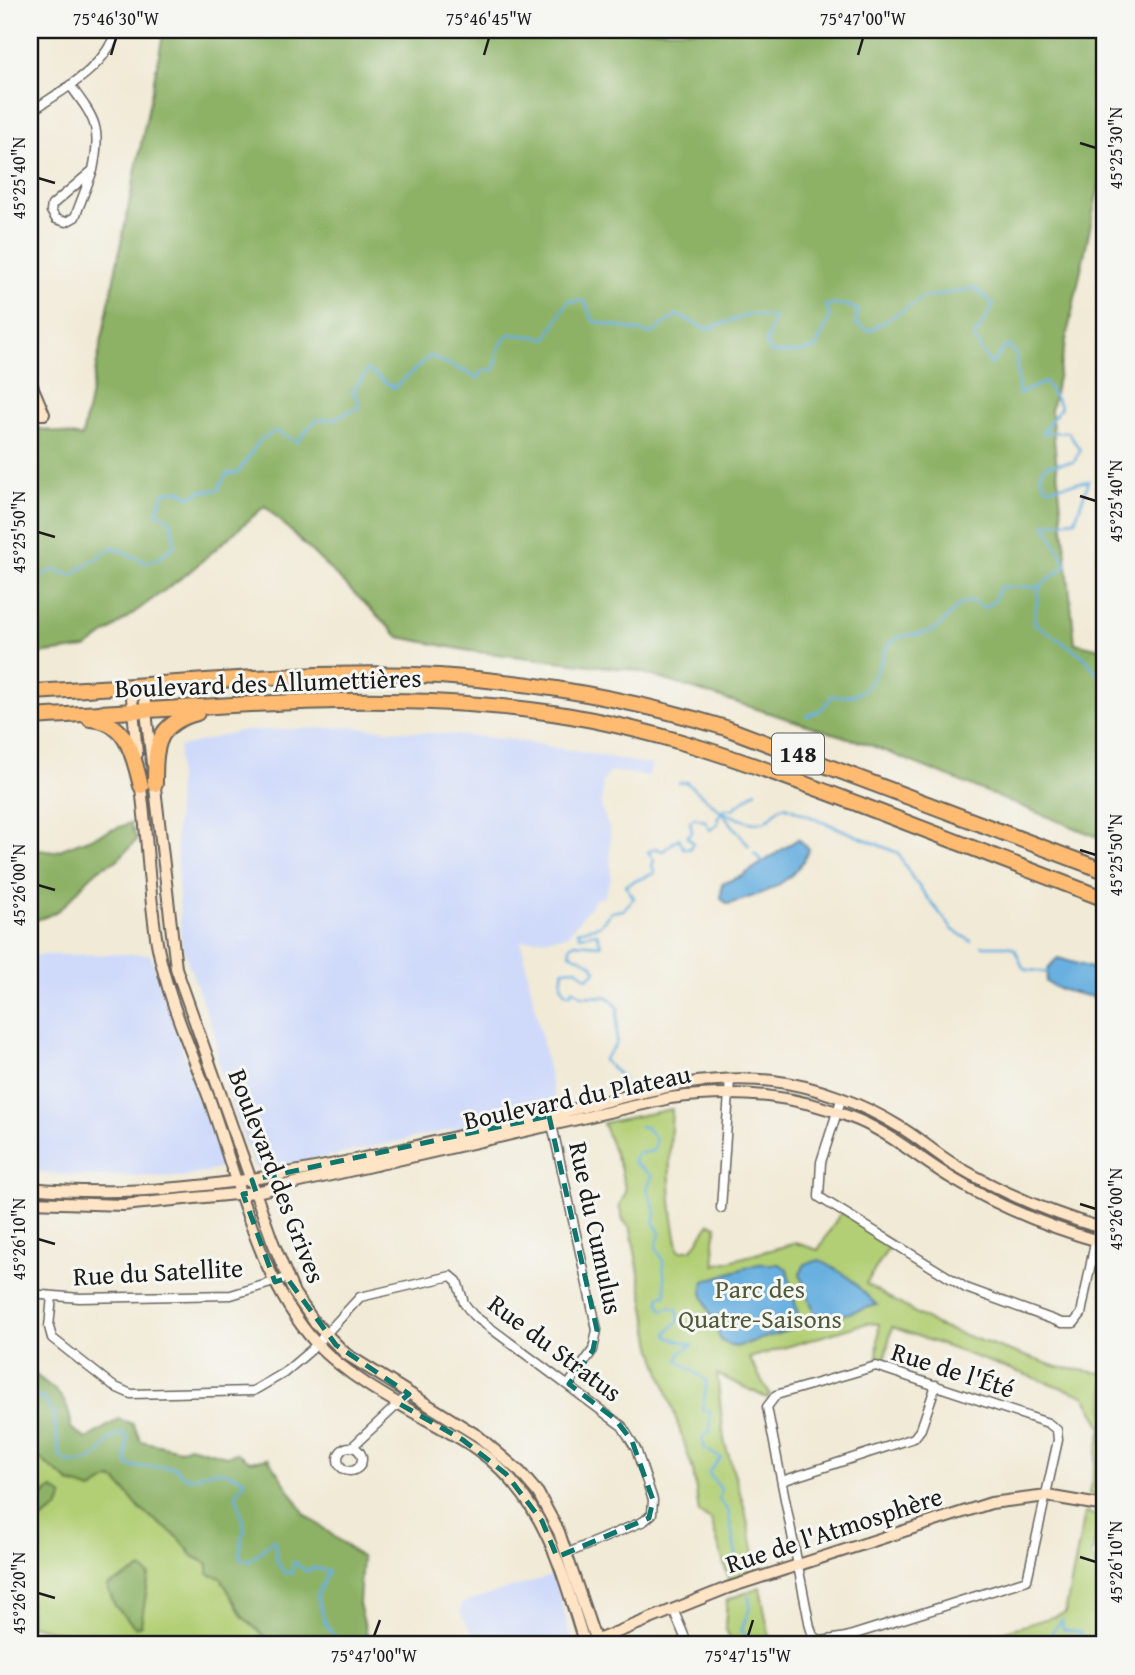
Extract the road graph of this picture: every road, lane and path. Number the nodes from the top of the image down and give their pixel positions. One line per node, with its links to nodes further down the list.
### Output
1 (117, 30): 2 (street)
2 (69, 85): 3 (street); 4 (street)
3 (30, 112)
4 (93, 170): 4 (street)
5 (30, 381): 6 (street)
6 (30, 406)
7 (137, 687): 8 (highway, Boulevard des Allumettières / 148); 10 (street, Boulevard des Grives); 13 (highway, Boulevard des Allumettières / 148)
8 (30, 692)
9 (231, 706): 10 (highway, Boulevard des Allumettières / 148); 12 (highway); 14 (highway, Boulevard des Allumettières / 148)
10 (139, 710): 11 (highway, Boulevard des Allumettières / 148); 12 (street, Boulevard des Grives)
11 (33, 717): 12 (highway)
12 (148, 785): 21 (street, Boulevard des Grives); 22 (street, Boulevard des Grives)
13 (1105, 871)
14 (1105, 899)
15 (730, 1079): 16 (street); 17 (street, Boulevard du Plateau); 19 (street, Boulevard du Plateau)
16 (730, 1093): 18 (street, Boulevard du Plateau); 19 (street, Boulevard du Plateau); 28 (street)
17 (841, 1100): 18 (street); 20 (street, Boulevard du Plateau)
18 (836, 1112): 24 (street, Boulevard du Plateau); 30 (street)
19 (550, 1120): 21 (street, Boulevard du Plateau); 25 (street, Boulevard du Plateau); 37 (street, Rue du Cumulus)
20 (978, 1177): 24 (street); 29 (street, Boulevard du Plateau)
21 (252, 1180): 22 (street, Boulevard du Plateau); 25 (street, Boulevard des Grives)
22 (239, 1182): 23 (street, Boulevard du Plateau); 26 (street, Boulevard des Grives)
23 (30, 1188)
24 (971, 1189): 30 (street, Boulevard du Plateau)
25 (256, 1192): 26 (street, Boulevard du Plateau); 31 (street, Boulevard des Grives)
26 (243, 1194): 27 (street, Boulevard du Plateau); 32 (street, Boulevard des Grives)
27 (30, 1202)
28 (721, 1208)
29 (1102, 1228): 30 (street)
30 (1100, 1242)
31 (287, 1278): 32 (street, Rue du Satellite); 35 (street, Boulevard des Grives)
32 (275, 1282): 34 (street, Rue du Satellite); 36 (street, Boulevard des Grives)
33 (30, 1294): 34 (street, Rue du Satellite)
34 (52, 1296): 36 (street, Rue du Stratus)
35 (326, 1335): 36 (street, Rue du Stratus); 37 (street, Rue du Stratus); 39 (street, Boulevard des Grives)
36 (317, 1344): 40 (street, Boulevard des Grives)
37 (569, 1384): 46 (street, Rue du Stratus)
38 (936, 1385): 43 (street); 43 (street, Rue de l'Été); 44 (street, Rue de l'Été)
39 (409, 1394): 40 (street); 42 (street, Boulevard des Grives)
40 (398, 1403): 41 (street); 42 (street, Boulevard des Grives)
41 (352, 1447)
42 (510, 1470): 46 (street, Boulevard des Grives)
43 (782, 1481): 47 (street, Rue de l'Été)
44 (1047, 1496): 45 (street, Rue de l'Atmosphère); 47 (street, Rue de l'Atmosphère); 47 (street, Rue de l'Été)
45 (1105, 1506)
46 (563, 1555): 49 (street, Boulevard des Grives); 50 (street, Boulevard des Grives)
47 (798, 1564): 48 (street, Rue de l'Atmosphère)
48 (673, 1609): 49 (street, Rue de l'Atmosphère); 51 (street)
49 (596, 1643): 50 (street, Rue de l'Atmosphère)
50 (584, 1645)
51 (688, 1645)

